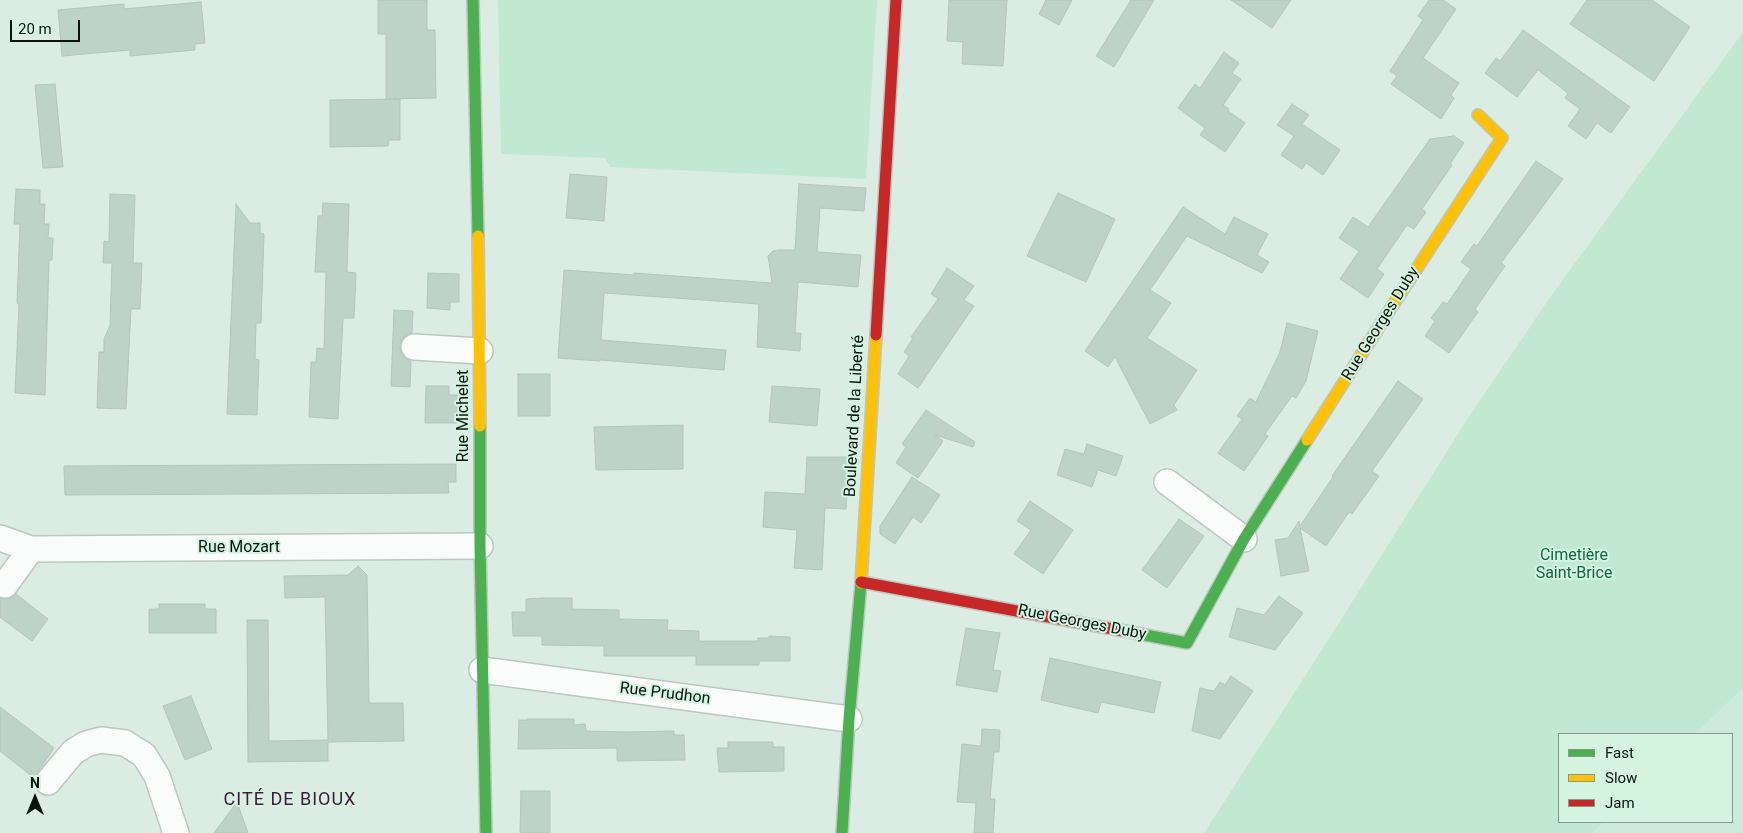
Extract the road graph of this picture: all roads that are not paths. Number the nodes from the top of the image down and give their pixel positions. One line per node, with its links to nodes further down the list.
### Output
1 (472, 0): 5 (street, Rue Michelet)
2 (896, 0): 11 (street, Boulevard de la Liberté)
3 (1478, 115): 8 (street, Rue Georges Duby)
4 (414, 347): 5 (street)
5 (480, 351): 9 (street, Rue Michelet)
6 (1167, 482): 8 (street)
7 (0, 538): 10 (street, Rue Mozart)
8 (1244, 539): 11 (street, Rue Georges Duby)
9 (480, 546): 10 (street, Rue Mozart); 13 (street, Rue Michelet)
10 (31, 549): 12 (street)
11 (861, 582): 14 (street, Boulevard de la Liberté)
12 (5, 585)
13 (482, 670): 14 (street, Rue Prudhon); 17 (street, Rue Michelet)
14 (849, 718): 18 (street, Boulevard de la Liberté)
15 (48, 782): 16 (street)
16 (176, 833)
17 (486, 833)
18 (842, 833)

